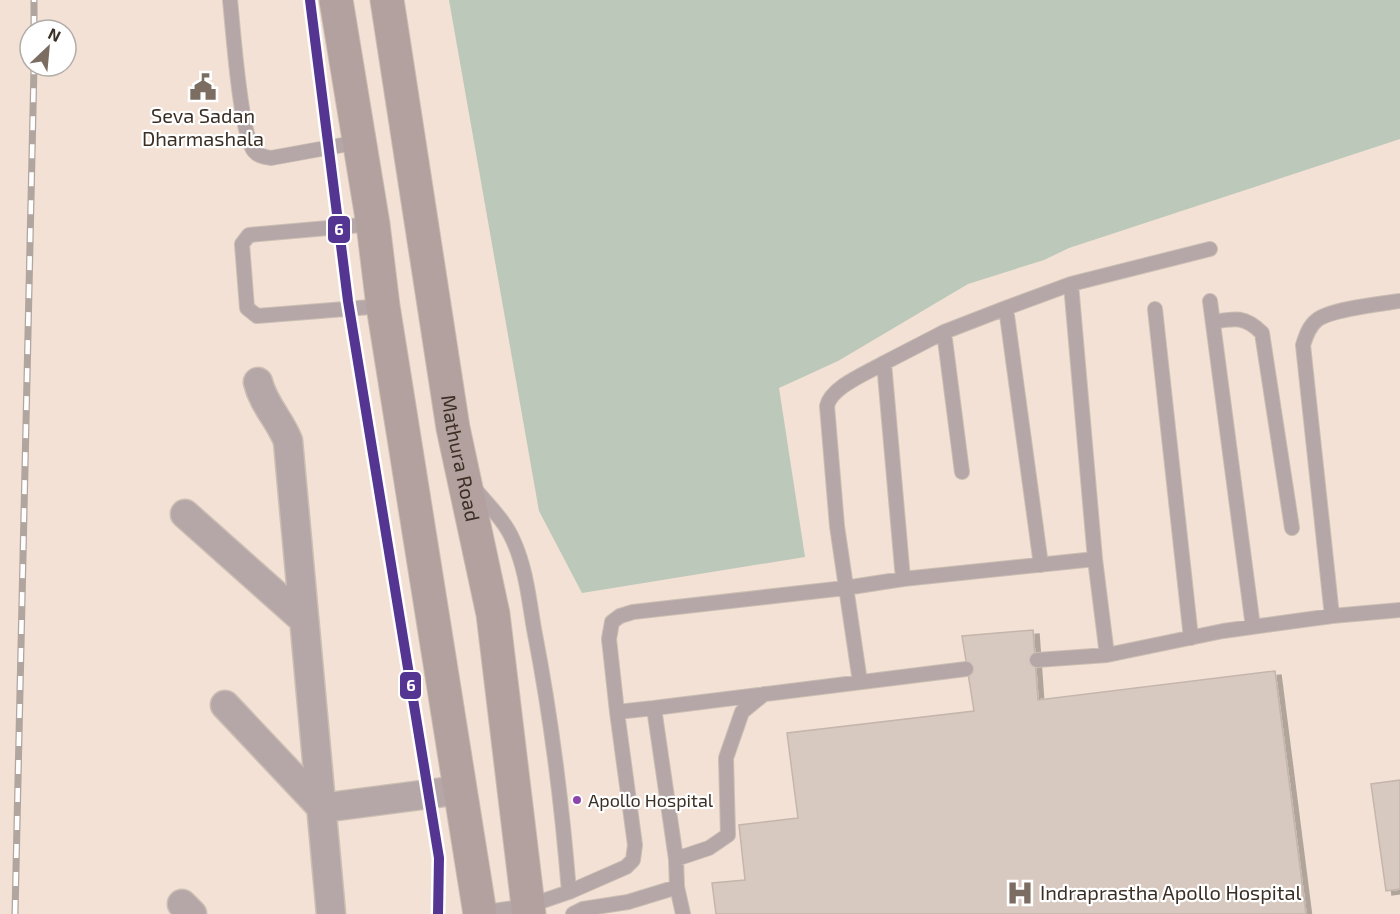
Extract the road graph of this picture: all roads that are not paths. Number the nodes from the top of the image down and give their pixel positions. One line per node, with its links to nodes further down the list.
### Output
1 (230, 0): 4 (lane)
2 (336, 0): 4 (highway)
3 (387, 0): 18 (highway, Mathura Road)
4 (359, 142): 5 (highway)
5 (373, 224): 10 (highway); 10 (lane)
6 (1210, 249): 7 (lane)
7 (1071, 284): 11 (lane); 21 (lane)
8 (1210, 301): 13 (lane)
9 (1400, 301): 26 (lane)
10 (383, 306): 38 (highway)
11 (1006, 308): 14 (lane); 22 (lane)
12 (1155, 309): 29 (lane)
13 (1213, 321): 20 (lane); 28 (lane)
14 (944, 332): 15 (lane); 17 (lane)
15 (884, 363): 23 (lane); 24 (lane)
16 (258, 382): 27 (street)
17 (962, 472)
18 (463, 475): 42 (lane); 43 (highway, Mathura Road)
19 (185, 514): 27 (street)
20 (1292, 528)
21 (1095, 559): 22 (lane); 30 (lane)
22 (1041, 565): 23 (lane)
23 (903, 579): 24 (lane)
24 (845, 588): 33 (lane); 37 (lane)
25 (1400, 610): 26 (lane)
26 (1332, 616): 28 (lane)
27 (304, 620): 39 (street)
28 (1254, 627): 29 (lane)
29 (1191, 638): 30 (lane)
30 (1107, 654): 31 (lane)
31 (1036, 660)
32 (966, 669): 33 (lane)
33 (860, 682): 34 (lane)
34 (764, 694): 36 (lane); 40 (lane)
35 (225, 705): 39 (street)
36 (654, 708): 37 (lane); 40 (lane)
37 (617, 712): 42 (lane)
38 (460, 790): 39 (street); 44 (highway)
39 (322, 808): 45 (street)
40 (676, 859): 41 (lane)
41 (677, 887): 46 (lane); 47 (lane)
42 (569, 892): 43 (lane)
43 (529, 910): 44 (lane)
44 (480, 913)
45 (331, 914)
46 (573, 914)
47 (683, 914)

